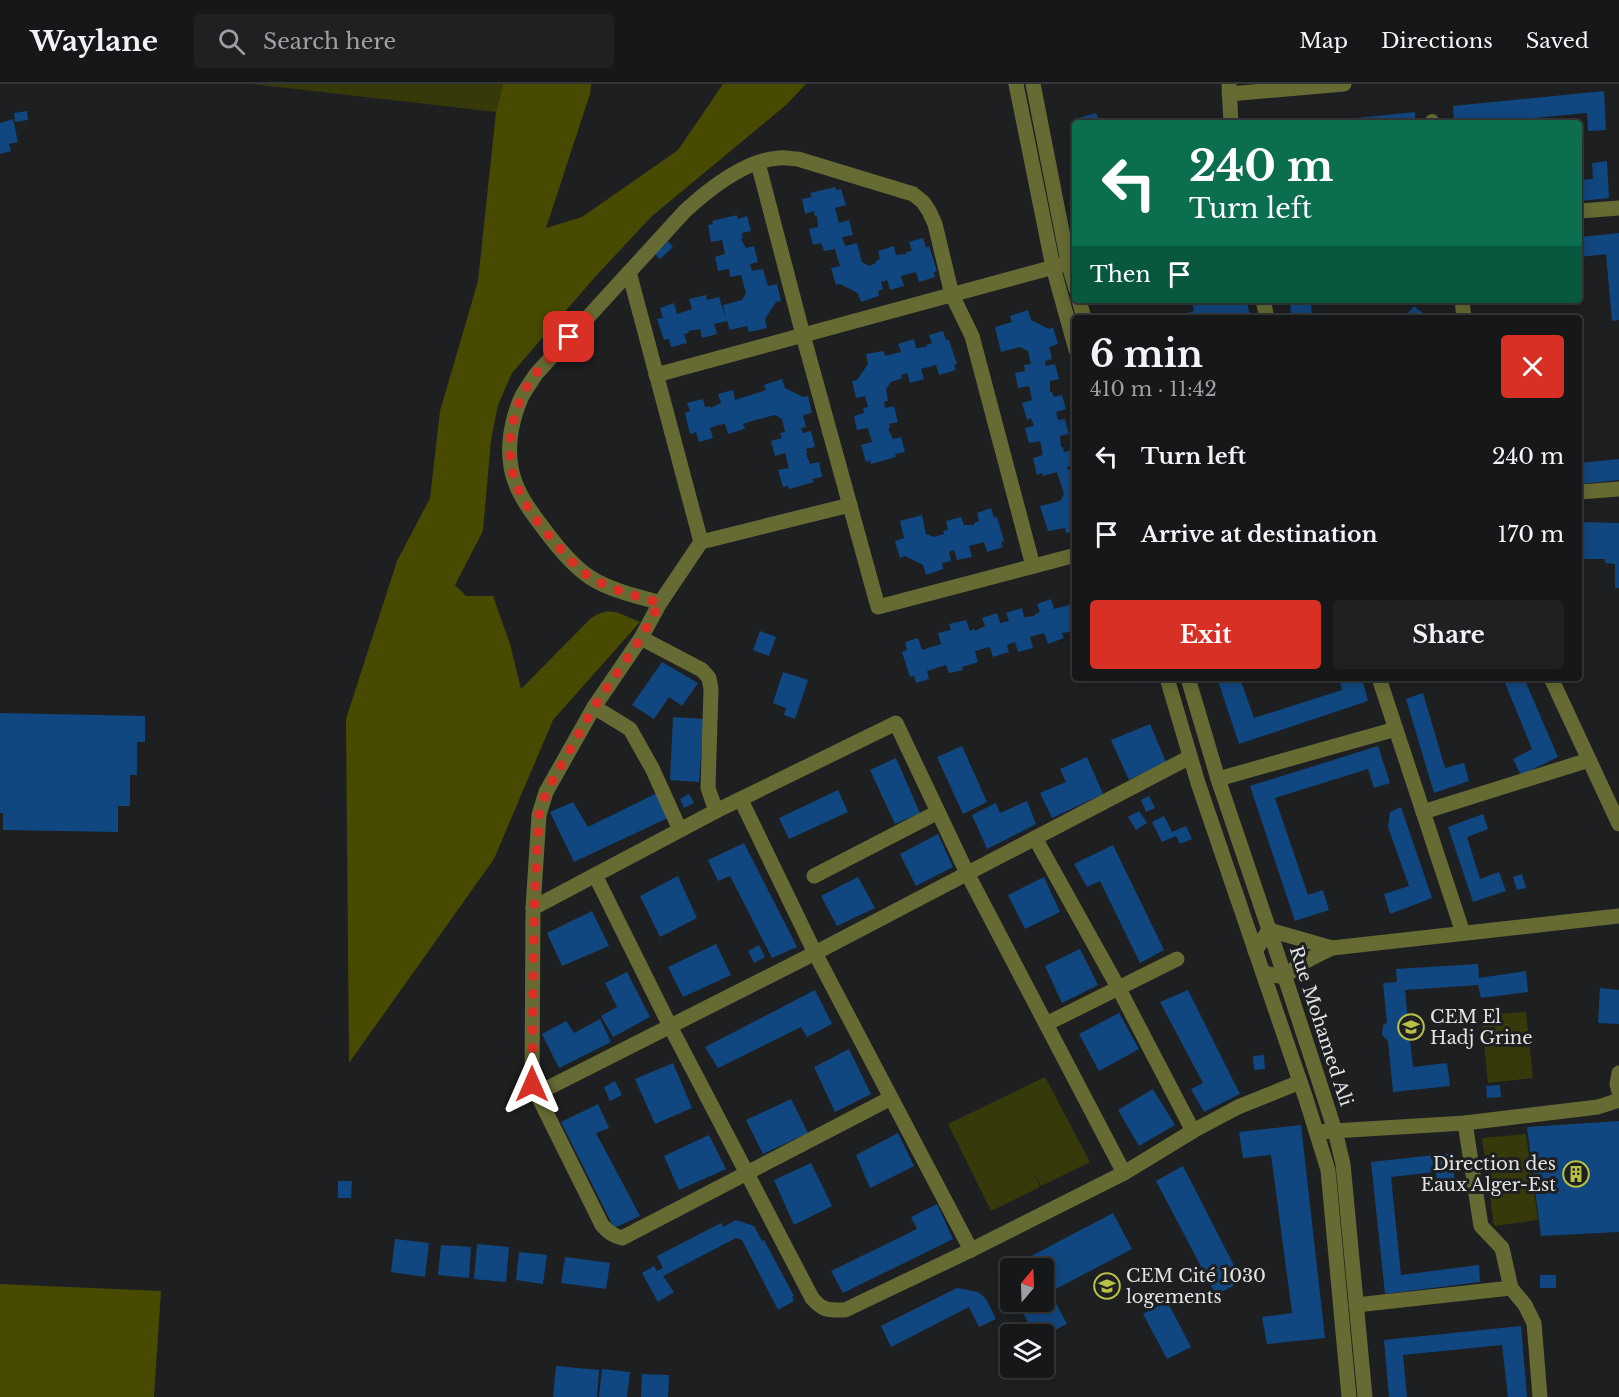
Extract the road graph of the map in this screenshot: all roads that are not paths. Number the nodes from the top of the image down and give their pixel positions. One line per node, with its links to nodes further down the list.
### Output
1 (1016, 84): 10 (street)
2 (1033, 84): 9 (street)
3 (1344, 84): 4 (street)
4 (1229, 89): 5 (street)
5 (1231, 120)
6 (758, 163): 11 (street); 12 (street); 13 (street)
7 (1619, 208): 8 (street)
8 (1582, 211)
9 (1072, 261): 10 (street)
10 (1053, 267): 12 (street); 14 (street)
11 (629, 272): 15 (street); 22 (street)
12 (952, 295): 13 (street); 21 (street)
13 (803, 335): 15 (street); 18 (street)
14 (1072, 336)
15 (656, 375): 19 (street)
16 (1619, 489): 17 (street)
17 (1582, 492)
18 (850, 505): 19 (street); 21 (street)
19 (701, 542): 22 (street)
20 (1072, 556): 21 (street)
21 (1033, 566)
22 (660, 603): 23 (street)
23 (641, 638): 28 (street); 34 (street)
24 (1168, 681): 30 (street)
25 (1189, 681): 32 (street, Rue Mohamed Ali)
26 (1380, 681): 29 (street)
27 (1552, 681): 31 (street)
28 (594, 707): 38 (street); 43 (street)
29 (1396, 729): 32 (street); 36 (street)
30 (1190, 757): 39 (street); 48 (street)
31 (1588, 760): 36 (street); 37 (street)
32 (1218, 778): 45 (street, Rue Mohamed Ali)
33 (741, 800): 34 (street); 35 (street); 49 (street)
34 (716, 811): 38 (street)
35 (938, 812): 40 (street); 42 (street)
36 (1423, 812): 46 (street)
37 (1619, 822)
38 (680, 830): 41 (street)
39 (1035, 838): 40 (street); 53 (street)
40 (967, 873): 49 (street); 54 (street)
41 (596, 875): 43 (street); 55 (street)
42 (814, 876)
43 (534, 908): 59 (street)
44 (1619, 916): 46 (street)
45 (1269, 930): 47 (street); 48 (street); 52 (street, Rue Mohamed Ali)
46 (1463, 933): 47 (street)
47 (1332, 948): 52 (street)
48 (1256, 951): 51 (street)
49 (815, 953): 55 (street); 60 (street)
50 (1178, 959): 53 (street)
51 (1263, 973): 52 (street); 57 (street)
52 (1285, 978): 64 (street, Rue Mohamed Ali)
53 (1119, 989): 54 (street); 63 (street)
54 (1046, 1024): 67 (street)
55 (670, 1026): 59 (street); 66 (street)
56 (1619, 1073): 58 (street)
57 (1300, 1082): 63 (street); 65 (street)
58 (1619, 1092)
59 (536, 1094): 66 (street)
60 (891, 1098): 66 (street); 68 (street)
61 (1619, 1100): 62 (street)
62 (1465, 1123): 64 (street); 69 (street)
63 (1193, 1131): 67 (street)
64 (1335, 1131): 65 (street); 70 (street, Rue Mohamed Ali)
65 (1317, 1132): 71 (street)
66 (747, 1173): 68 (street)
67 (1124, 1173): 68 (street)
68 (971, 1250)
69 (1511, 1288): 70 (street); 73 (street)
70 (1356, 1305): 72 (street, Rue Mohamed Ali)
71 (1348, 1397)
72 (1365, 1397)
73 (1540, 1397)

